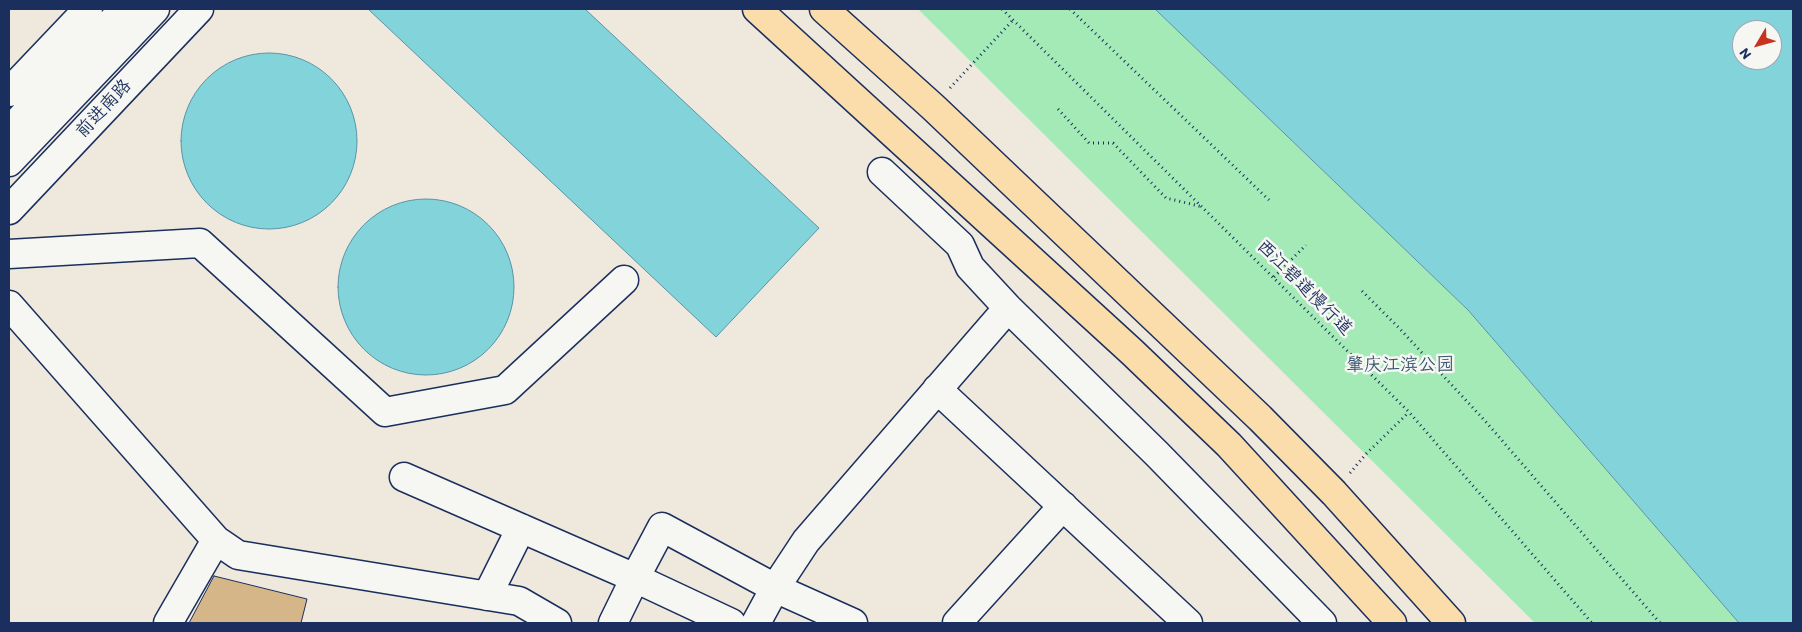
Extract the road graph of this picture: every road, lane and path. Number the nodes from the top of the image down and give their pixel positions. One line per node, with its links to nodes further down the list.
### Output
1 (88, 9): 10 (street)
2 (124, 9): 13 (street)
3 (156, 9): 14 (street, 前进南路)
4 (199, 9): 18 (street, 前进南路)
5 (757, 9): 45 (main road)
6 (824, 9): 11 (main road)
7 (1002, 9): 9 (path, 西江碧道慢行道)
8 (1070, 9): 16 (path)
9 (1013, 20): 11 (path); 17 (path, 西江碧道慢行道)
10 (9, 92)
11 (932, 107): 46 (main road)
12 (1058, 109): 17 (path)
13 (9, 131)
14 (9, 162)
15 (882, 172): 25 (street)
16 (1269, 200)
17 (1203, 207): 21 (path, 西江碧道慢行道)
18 (9, 210)
19 (1306, 244): 21 (path)
20 (9, 254): 22 (street)
21 (1274, 277): 27 (path, 西江碧道慢行道)
22 (624, 280)
23 (1362, 291): 48 (path)
24 (9, 305): 32 (street)
25 (1008, 308): 26 (street); 44 (street)
26 (937, 389): 30 (street); 34 (street)
27 (1409, 412): 28 (path); 47 (path, 西江碧道慢行道)
28 (1366, 454)
29 (404, 477): 31 (street)
30 (1063, 506): 42 (street); 43 (street)
31 (521, 528): 33 (street); 35 (street)
32 (216, 540): 35 (street); 36 (street)
33 (635, 578): 34 (street); 38 (street); 39 (street)
34 (775, 588): 40 (street); 41 (street)
35 (487, 596): 37 (street)
36 (168, 623)
37 (557, 623)
38 (613, 623)
39 (731, 623)
40 (756, 623)
41 (853, 623)
42 (957, 623)
43 (1188, 623)
44 (1322, 623)
45 (1392, 623)
46 (1451, 623)
47 (1592, 623)
48 (1660, 623)

